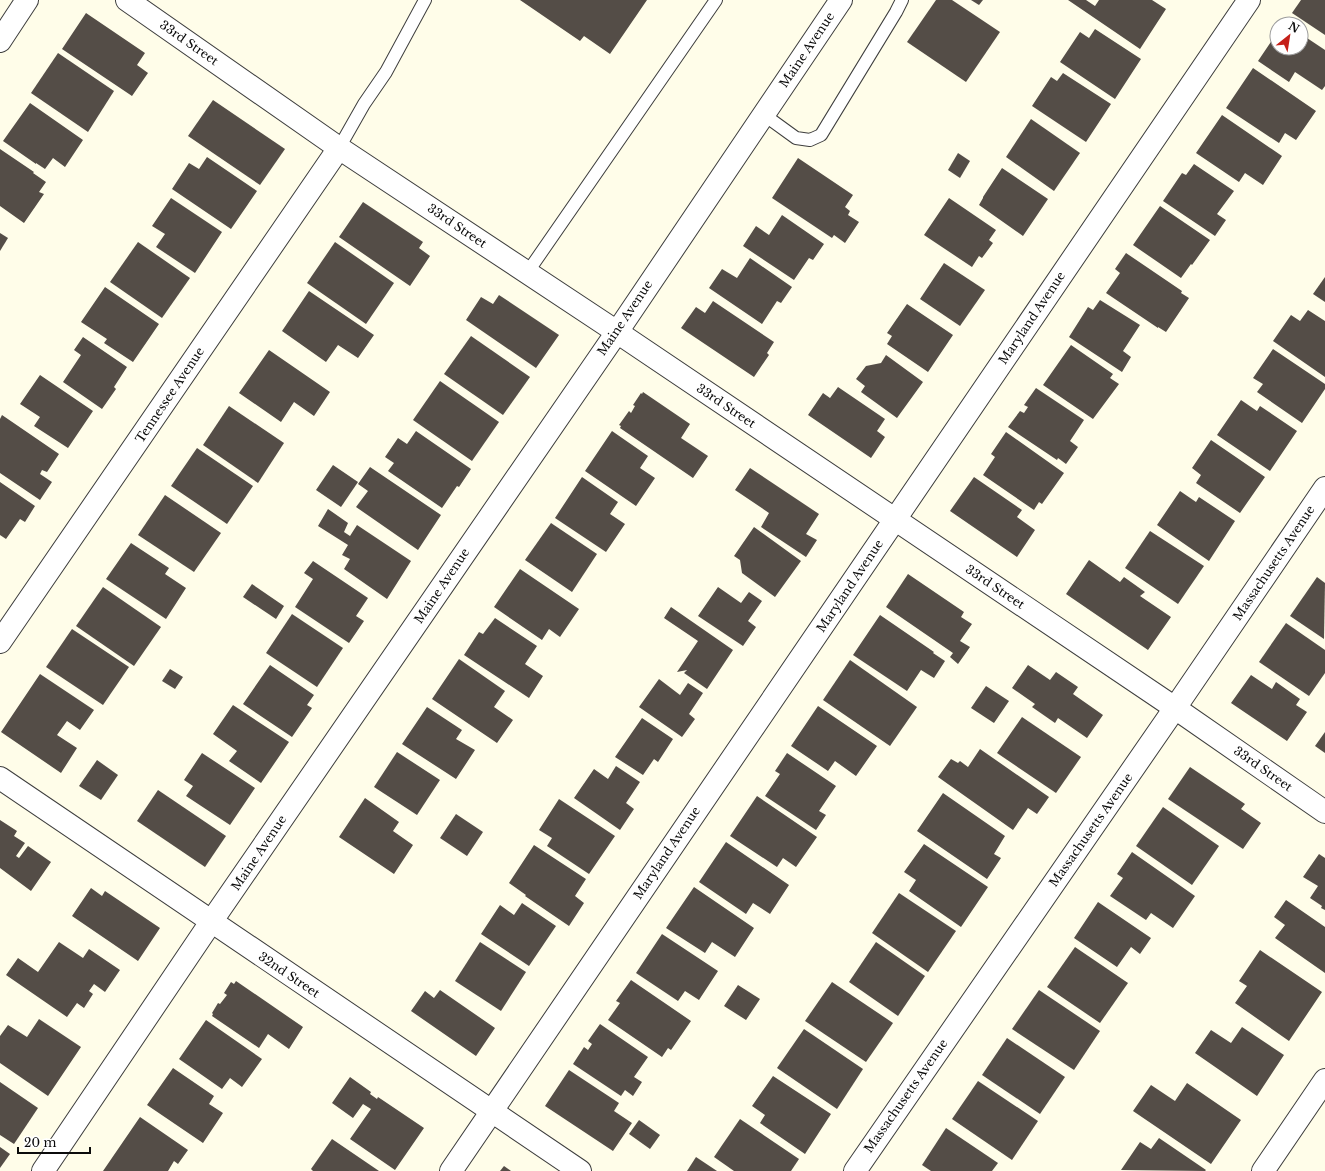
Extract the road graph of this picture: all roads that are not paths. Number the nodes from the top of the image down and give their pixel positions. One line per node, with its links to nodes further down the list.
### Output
1 (27, 0): 8 (street)
2 (425, 0): 10 (lane)
3 (716, 0): 11 (lane)
4 (841, 0): 9 (street, Maine Avenue)
5 (902, 0): 9 (lane)
6 (1248, 0): 14 (street, Maryland Avenue)
7 (140, 4): 10 (street, 33rd Street)
8 (0, 41)
9 (763, 114): 12 (street, Maine Avenue)
10 (339, 148): 11 (street, 33rd Street); 15 (street, Tennessee Avenue)
11 (527, 273): 12 (street, 33rd Street)
12 (617, 332): 14 (street, 33rd Street); 19 (street, Maine Avenue)
13 (1325, 488): 16 (street, Massachusetts Avenue)
14 (895, 519): 16 (street, 33rd Street); 21 (street, Maryland Avenue)
15 (0, 642)
16 (1175, 708): 18 (street, 33rd Street); 25 (street, Massachusetts Avenue)
17 (0, 778): 19 (street, 32nd Street)
18 (1325, 812)
19 (212, 922): 21 (street, 32nd Street); 22 (street, Maine Avenue)
20 (1325, 1080): 26 (street)
21 (492, 1111): 23 (street, Maryland Avenue); 24 (street, 32nd Street)
22 (43, 1171)
23 (451, 1171)
24 (580, 1171)
25 (855, 1171)
26 (1263, 1171)

